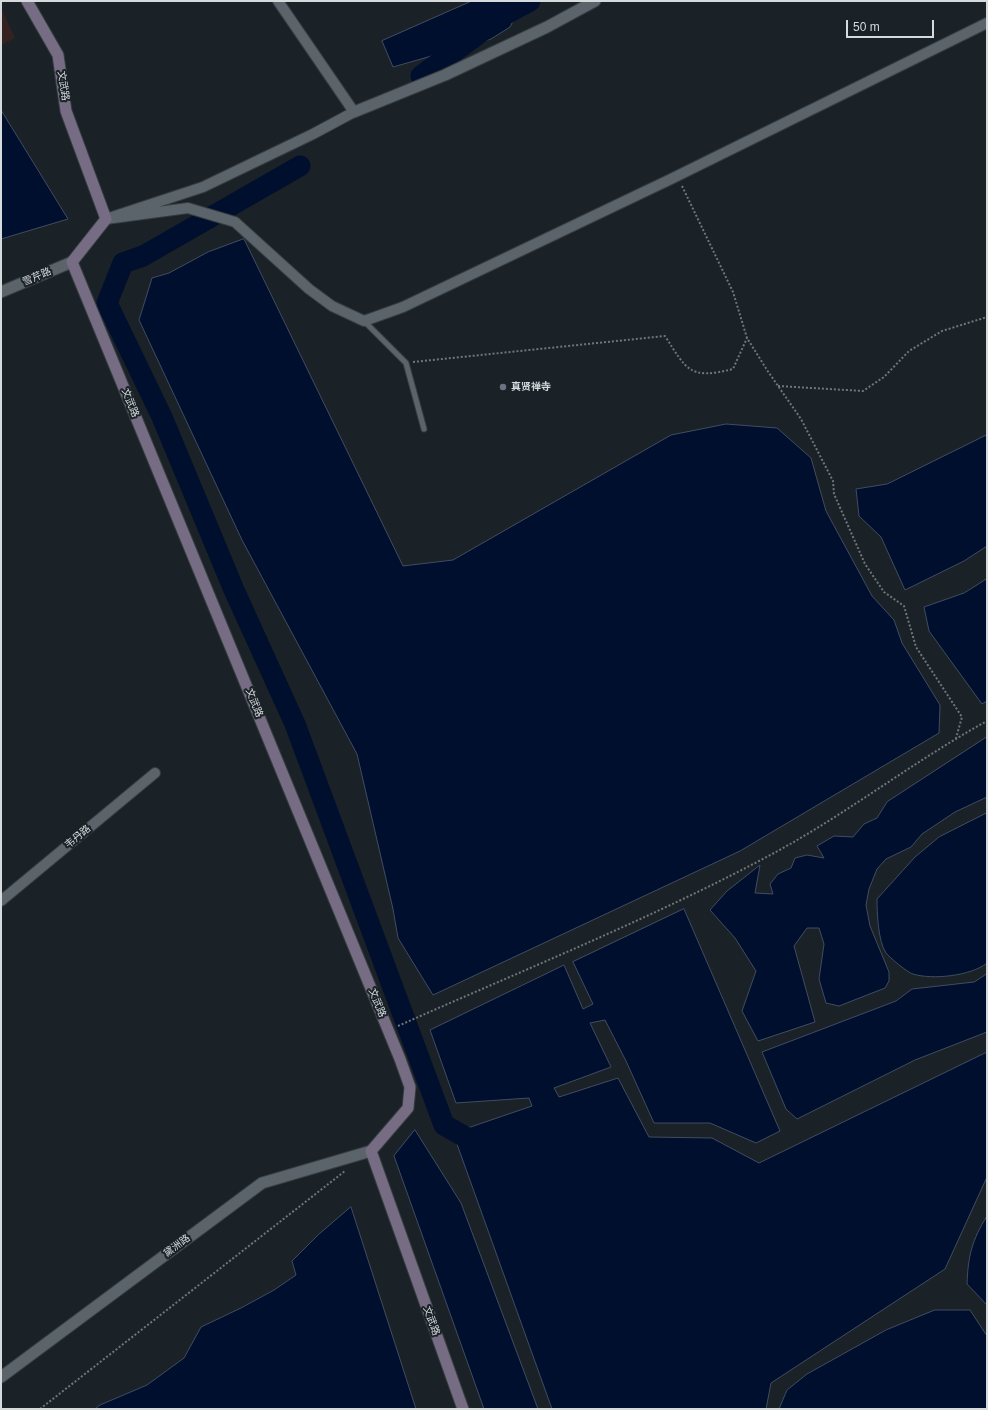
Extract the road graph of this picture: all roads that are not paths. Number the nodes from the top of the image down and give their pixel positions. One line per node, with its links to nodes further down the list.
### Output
1 (28, 1): 6 (main road, 文武路)
2 (278, 1): 5 (street)
3 (595, 1): 5 (street)
4 (987, 23): 9 (street)
5 (354, 112): 6 (street)
6 (106, 219): 7 (main road); 9 (street)
7 (72, 262): 8 (street, 雪芹路); 13 (main road, 文武路)
8 (1, 292)
9 (364, 321): 10 (lane)
10 (424, 429)
11 (155, 773): 12 (street, 韦丹路)
12 (1, 901)
13 (371, 1151): 14 (street, 黛洲路); 15 (main road, 文武路)
14 (1, 1377)
15 (462, 1409)

